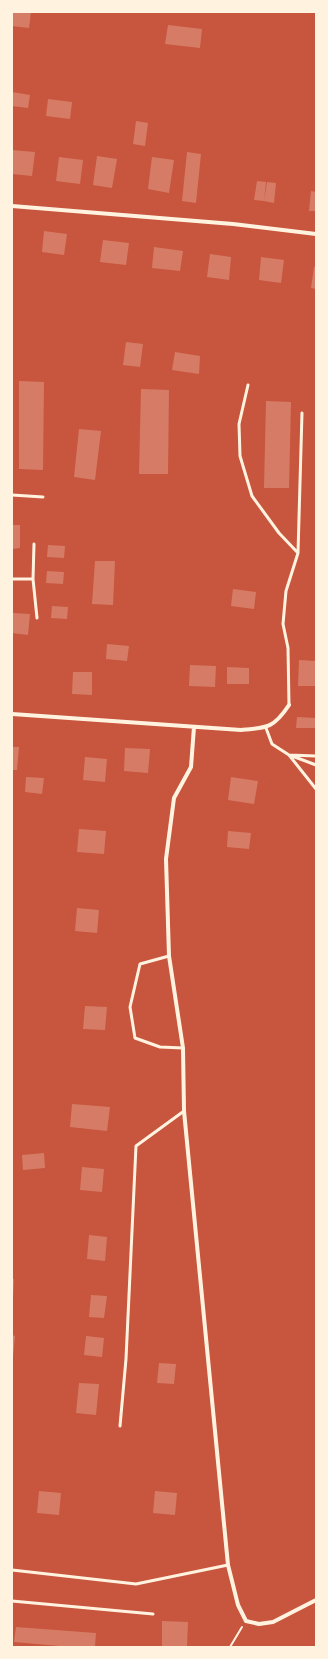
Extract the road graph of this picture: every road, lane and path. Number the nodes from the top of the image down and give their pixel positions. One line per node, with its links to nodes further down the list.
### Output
1 (12, 206): 2 (street)
2 (316, 234)
3 (248, 384): 8 (lane)
4 (302, 412): 8 (lane)
5 (12, 496): 6 (lane)
6 (42, 498)
7 (34, 544): 10 (lane)
8 (298, 552): 12 (lane)
9 (12, 578): 10 (lane)
10 (33, 579): 11 (lane)
11 (37, 618)
12 (289, 705): 15 (street)
13 (12, 714): 14 (street)
14 (194, 727): 15 (street); 20 (street)
15 (266, 728): 16 (lane)
16 (289, 755): 17 (lane); 18 (lane); 19 (lane)
17 (316, 756)
18 (316, 765)
19 (316, 789)
20 (169, 956): 21 (street); 21 (lane)
21 (183, 1048): 22 (street)
22 (184, 1111): 23 (lane); 24 (street)
23 (120, 1426)
24 (228, 1565): 25 (lane); 29 (street)
25 (12, 1570)
26 (316, 1600): 29 (street)
27 (12, 1601): 28 (lane)
28 (153, 1614)
29 (246, 1620): 30 (path)
30 (230, 1647)

